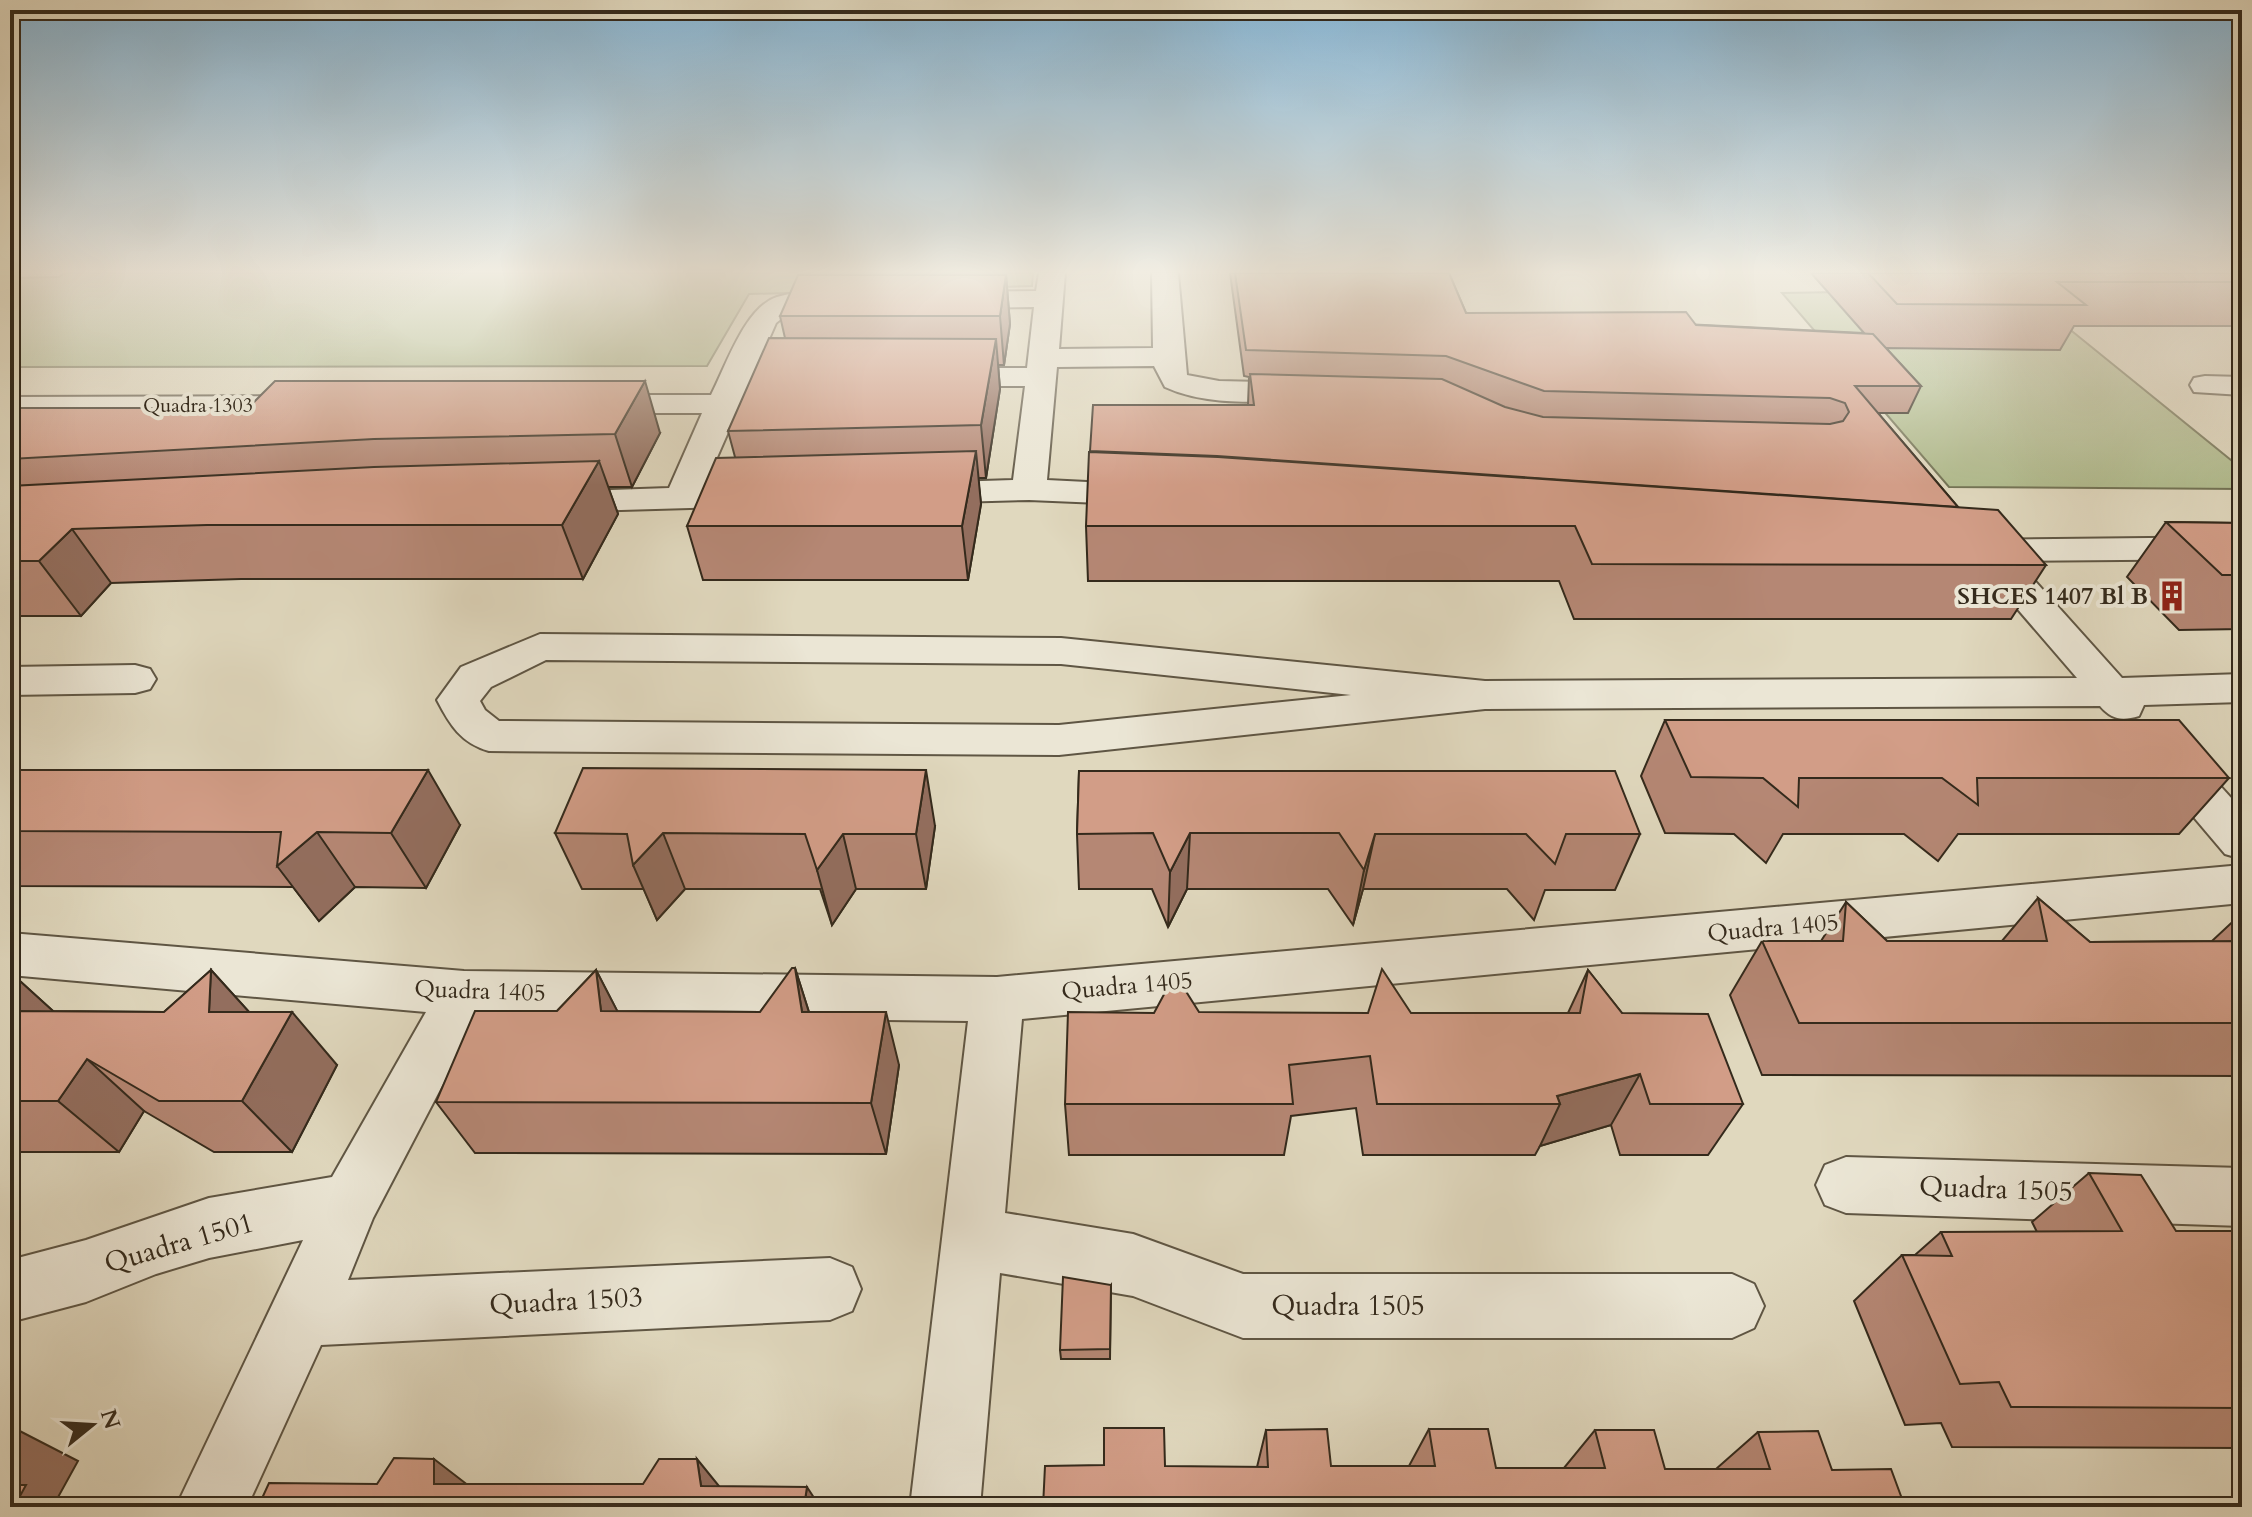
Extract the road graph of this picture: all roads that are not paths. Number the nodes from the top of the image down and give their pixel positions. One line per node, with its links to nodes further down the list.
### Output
1 (751, 344): 11 (street)
2 (1044, 344): 5 (street)
3 (1168, 344): 4 (street)
4 (1168, 357): 5 (street); 9 (street)
5 (1041, 367): 6 (street); 14 (street)
6 (904, 377)
7 (2205, 385): 8 (street)
8 (2242, 386)
9 (1332, 392)
10 (564, 404): 11 (street)
11 (722, 404): 18 (street)
12 (342, 405): 13 (street, Quadra 1303)
13 (10, 406)
14 (1029, 490): 15 (street); 17 (street)
15 (887, 493)
16 (793, 495): 18 (street)
17 (1184, 496)
18 (682, 498): 19 (street)
19 (521, 503)
20 (2242, 548): 22 (street)
21 (1944, 549): 22 (street)
22 (1988, 552): 26 (street)
23 (135, 679): 24 (street)
24 (10, 681)
25 (2242, 688): 26 (street)
26 (2111, 692): 27 (street); 28 (street)
27 (1485, 695): 27 (street)
28 (2242, 841)
29 (2242, 884): 32 (street, Quadra 1405)
30 (10, 954): 31 (street, Quadra 1405)
31 (464, 993): 32 (street, Quadra 1405); 35 (street)
32 (997, 999): 36 (street)
33 (1846, 1185): 34 (street, Quadra 1505)
34 (2242, 1197)
35 (350, 1202): 38 (street, Quadra 1501); 40 (street)
36 (973, 1238): 39 (street, Quadra 1505); 42 (street)
37 (830, 1289): 40 (street, Quadra 1503)
38 (10, 1291)
39 (1732, 1306)
40 (302, 1314): 41 (street)
41 (211, 1507)
42 (945, 1507)

